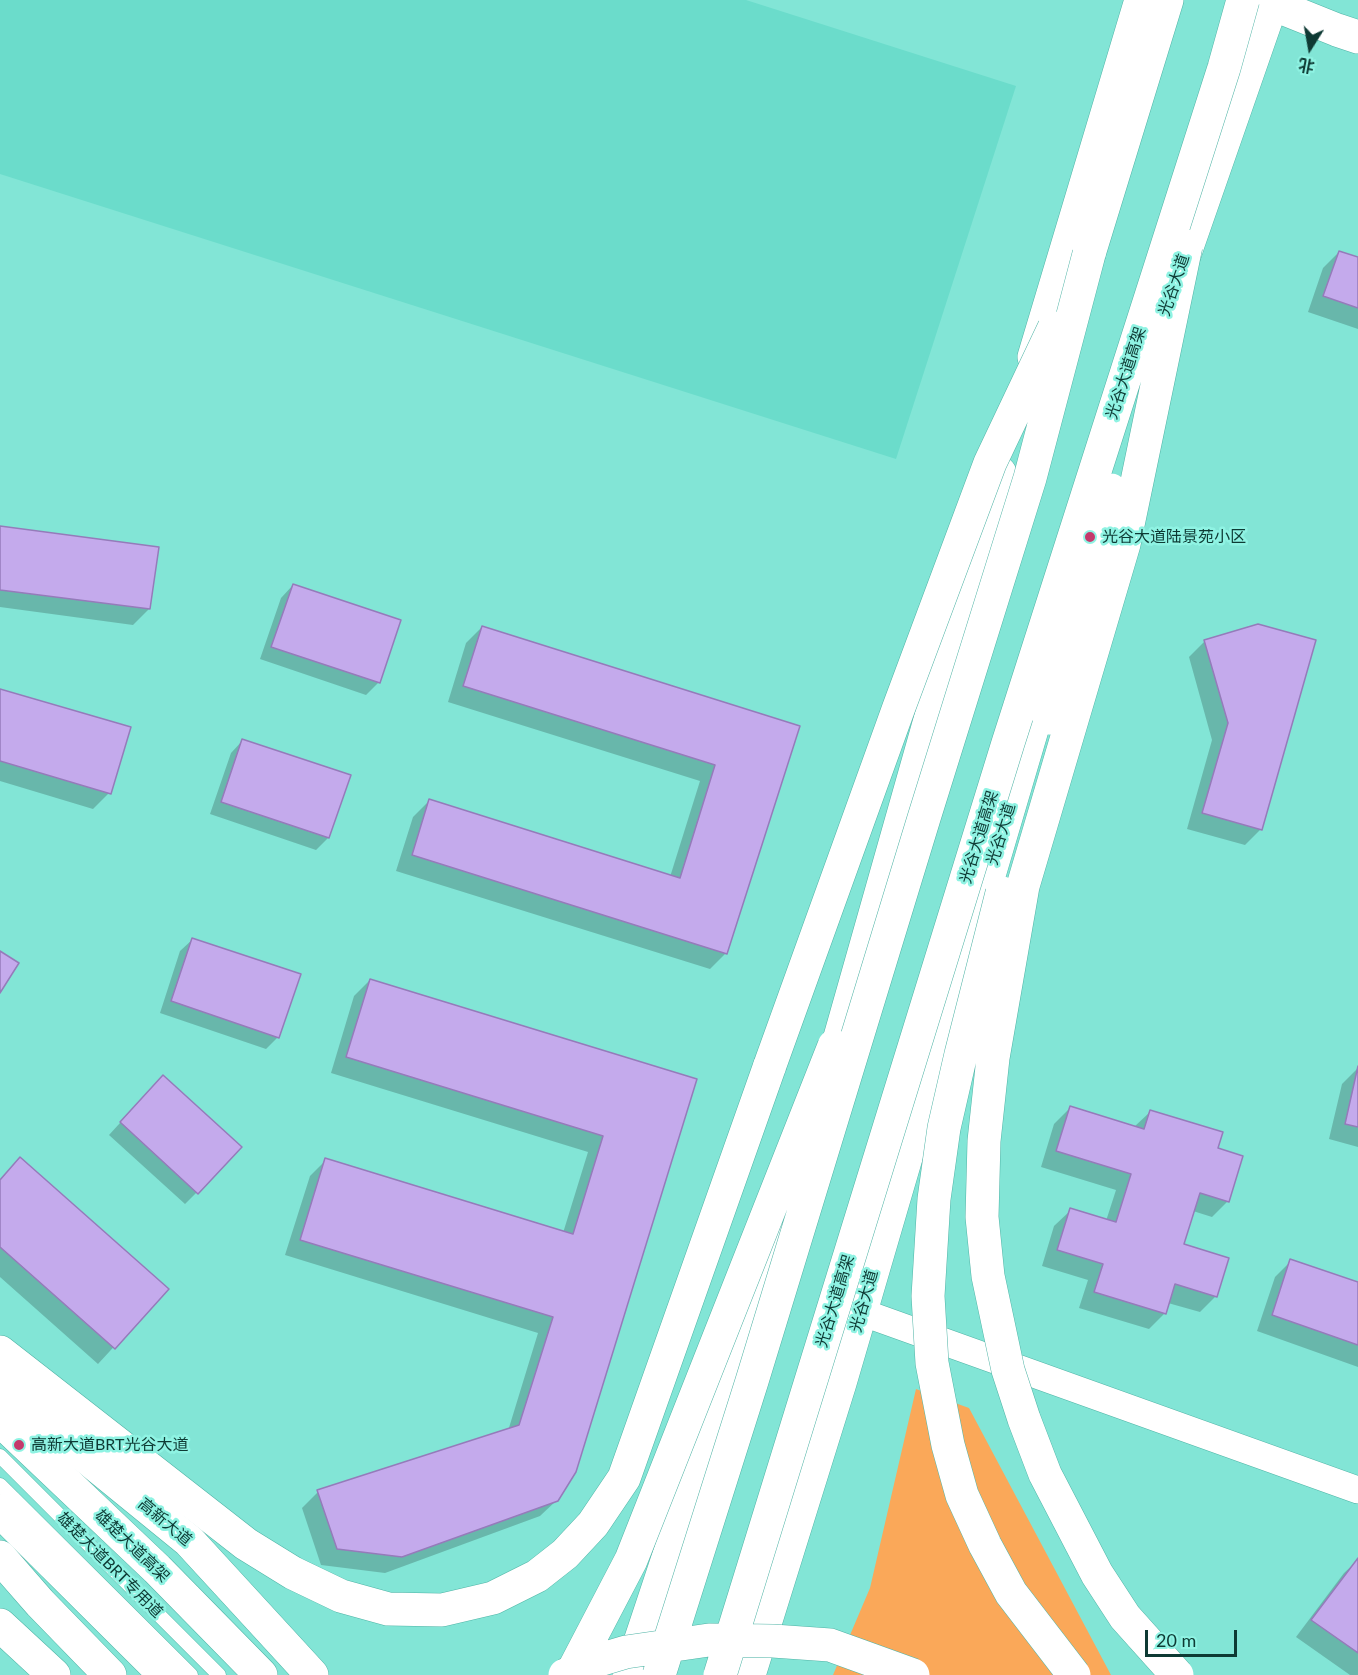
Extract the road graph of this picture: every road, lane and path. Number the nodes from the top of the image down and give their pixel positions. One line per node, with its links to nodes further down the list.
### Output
1 (1142, 0): 27 (main road)
2 (1167, 0): 6 (main road)
3 (1263, 1): 4 (main road); 5 (main road, 光谷大道高架, bridge); 8 (main road, 光谷大道)
4 (1358, 37)
5 (1224, 68): 29 (main road, 光谷大道高架, bridge); 32 (main road, bridge); 33 (main road, bridge)
6 (1089, 254): 7 (main road, bridge); 9 (main road, bridge)
7 (924, 818): 26 (main road, bridge); 28 (main road, bridge)
8 (861, 1312): 14 (street); 30 (main road, 光谷大道)
9 (0, 1352)
10 (0, 1387): 24 (main road, 高新大道)
11 (0, 1420): 18 (main road, 雄楚大道高架)
12 (0, 1456): 18 (lane, 雄楚大道BRT专用道)
13 (0, 1485): 22 (lane, 雄楚大道BRT专用道)
14 (1358, 1490)
15 (0, 1511): 21 (main road)
16 (0, 1557): 20 (main road)
17 (0, 1625): 19 (main road)
18 (226, 1661): 23 (main road, 雄楚大道高架)
19 (54, 1675)
20 (110, 1675)
21 (165, 1675)
22 (191, 1675)
23 (262, 1675)
24 (312, 1675)
25 (565, 1675): 31 (main road, bridge)
26 (571, 1675)
27 (629, 1675)
28 (659, 1675)
29 (720, 1675)
30 (749, 1675)
31 (913, 1675)
32 (1074, 1675)
33 (1177, 1675)

